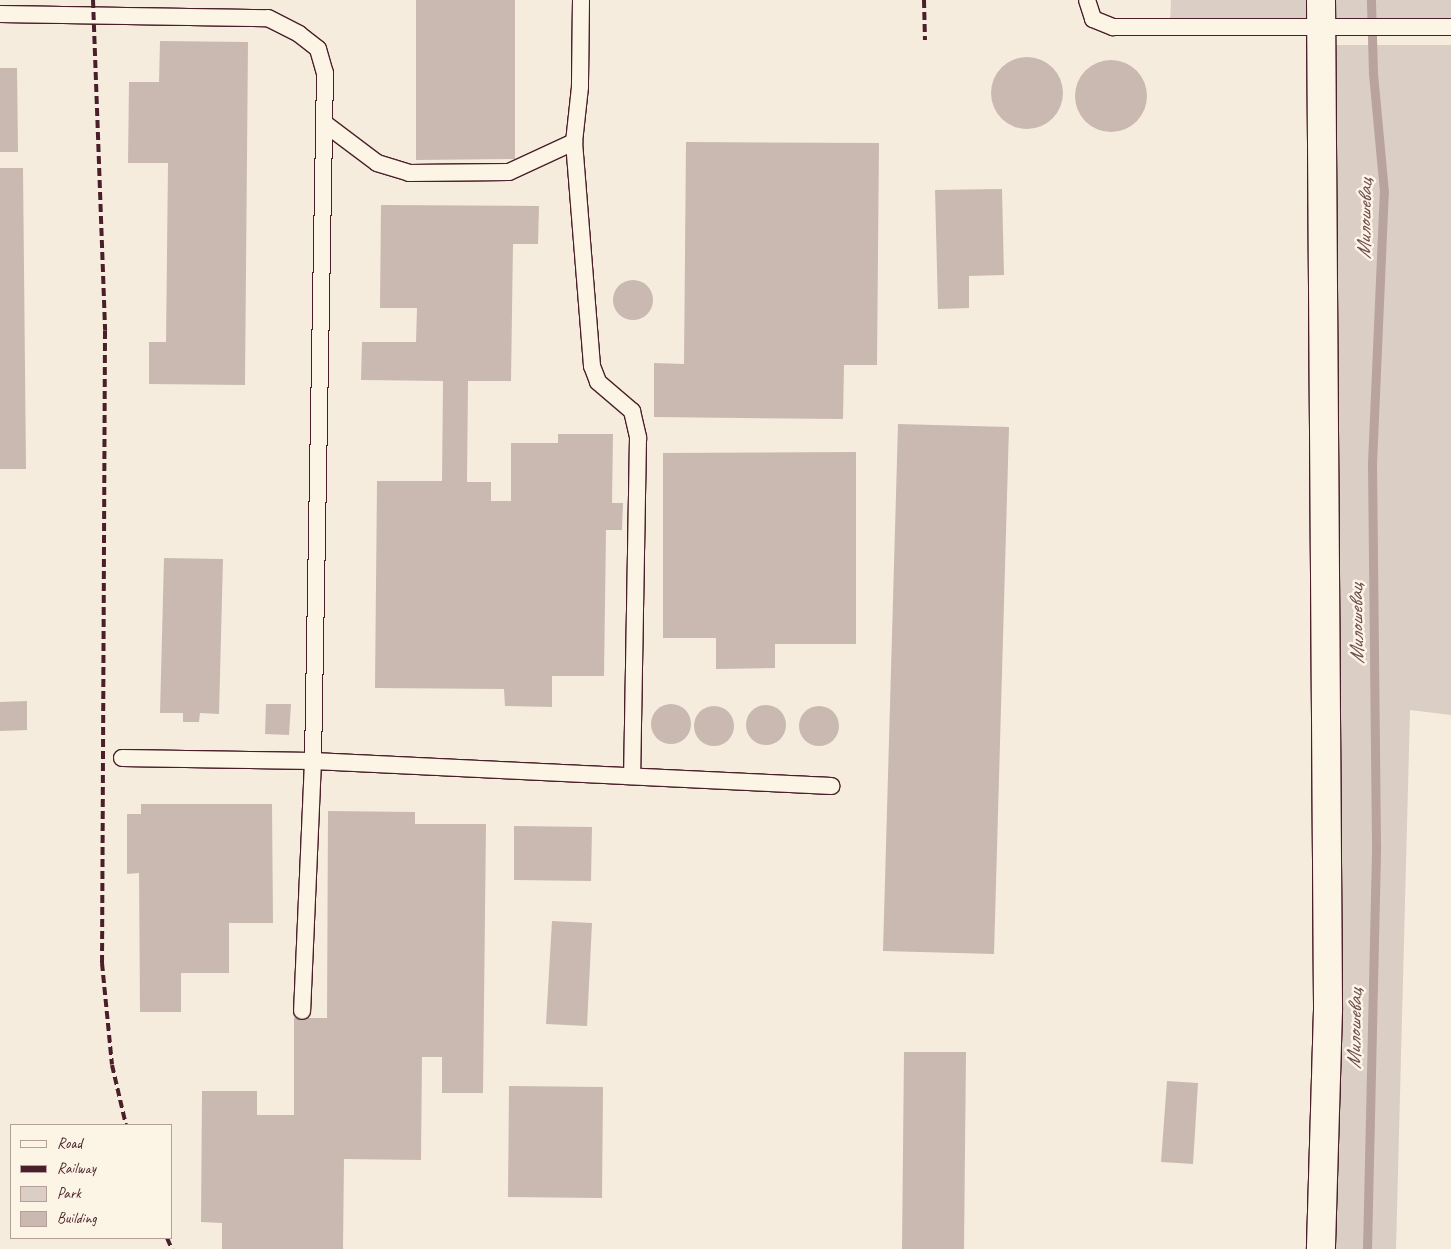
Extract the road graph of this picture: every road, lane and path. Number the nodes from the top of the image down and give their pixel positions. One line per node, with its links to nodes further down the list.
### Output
1 (581, 0): 9 (lane)
2 (1087, 0): 7 (lane)
3 (1321, 0): 7 (street)
4 (54, 7): 5 (lane); 8 (lane)
5 (0, 14)
6 (1451, 26): 7 (lane)
7 (1321, 28): 15 (street)
8 (324, 124): 9 (lane); 11 (lane)
9 (574, 142): 12 (lane)
10 (122, 758): 11 (lane)
11 (313, 761): 12 (lane); 14 (lane)
12 (632, 776): 13 (lane)
13 (832, 786)
14 (302, 1011)
15 (1321, 1249)

